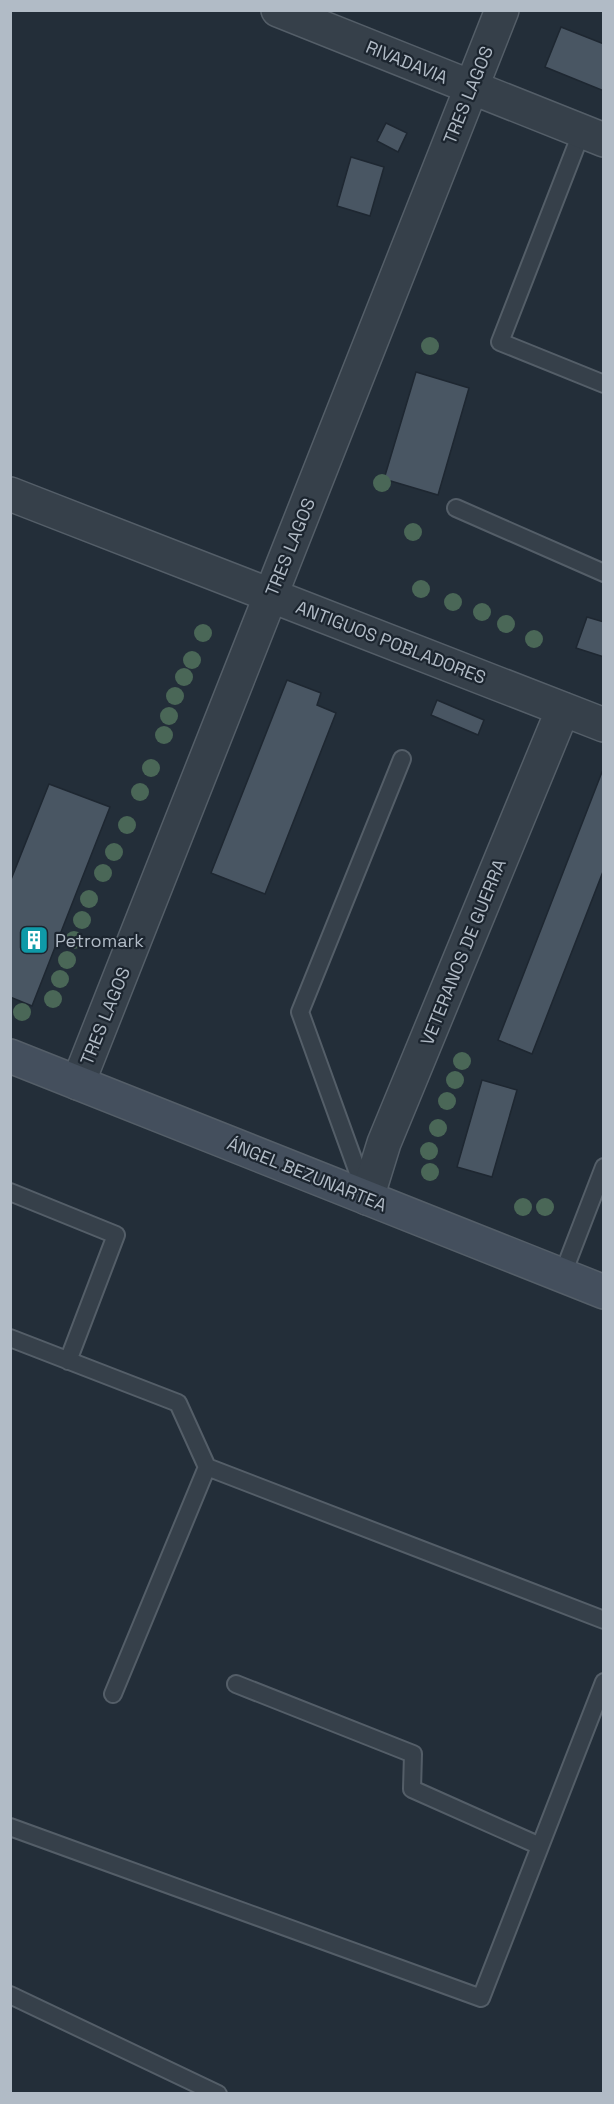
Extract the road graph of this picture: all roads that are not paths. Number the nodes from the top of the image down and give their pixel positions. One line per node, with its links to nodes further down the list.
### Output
1 (278, 10): 3 (street, RIVADAVIA)
2 (502, 10): 3 (street, TRES LAGOS)
3 (471, 88): 4 (street, RIVADAVIA); 9 (street, TRES LAGOS)
4 (593, 136): 5 (lane)
5 (603, 384)
6 (10, 494): 9 (street, ANTIGUOS POBLADORES)
7 (456, 508): 8 (lane)
8 (603, 573)
9 (271, 596): 10 (street, ANTIGUOS POBLADORES); 14 (street, TRES LAGOS)
10 (563, 709): 11 (street, ANTIGUOS POBLADORES); 17 (street, VETERANOS DE GUERRA)
11 (603, 726)
12 (402, 759): 17 (lane)
13 (10, 1056): 14 (street, ÁNGEL BEZUNARTEA)
14 (78, 1083): 17 (street, ÁNGEL BEZUNARTEA)
15 (603, 1167): 18 (lane)
16 (10, 1192): 21 (lane)
17 (367, 1198): 18 (street, ÁNGEL BEZUNARTEA)
18 (562, 1276): 19 (street, ÁNGEL BEZUNARTEA)
19 (603, 1292)
20 (10, 1338): 21 (lane)
21 (68, 1361): 22 (lane)
22 (207, 1467): 23 (lane); 26 (lane)
23 (603, 1620)
24 (603, 1682): 28 (lane)
25 (236, 1684): 28 (lane)
26 (113, 1694)
27 (10, 1827): 28 (lane)
28 (540, 1846)
29 (10, 1995): 30 (lane)
30 (218, 2094)

